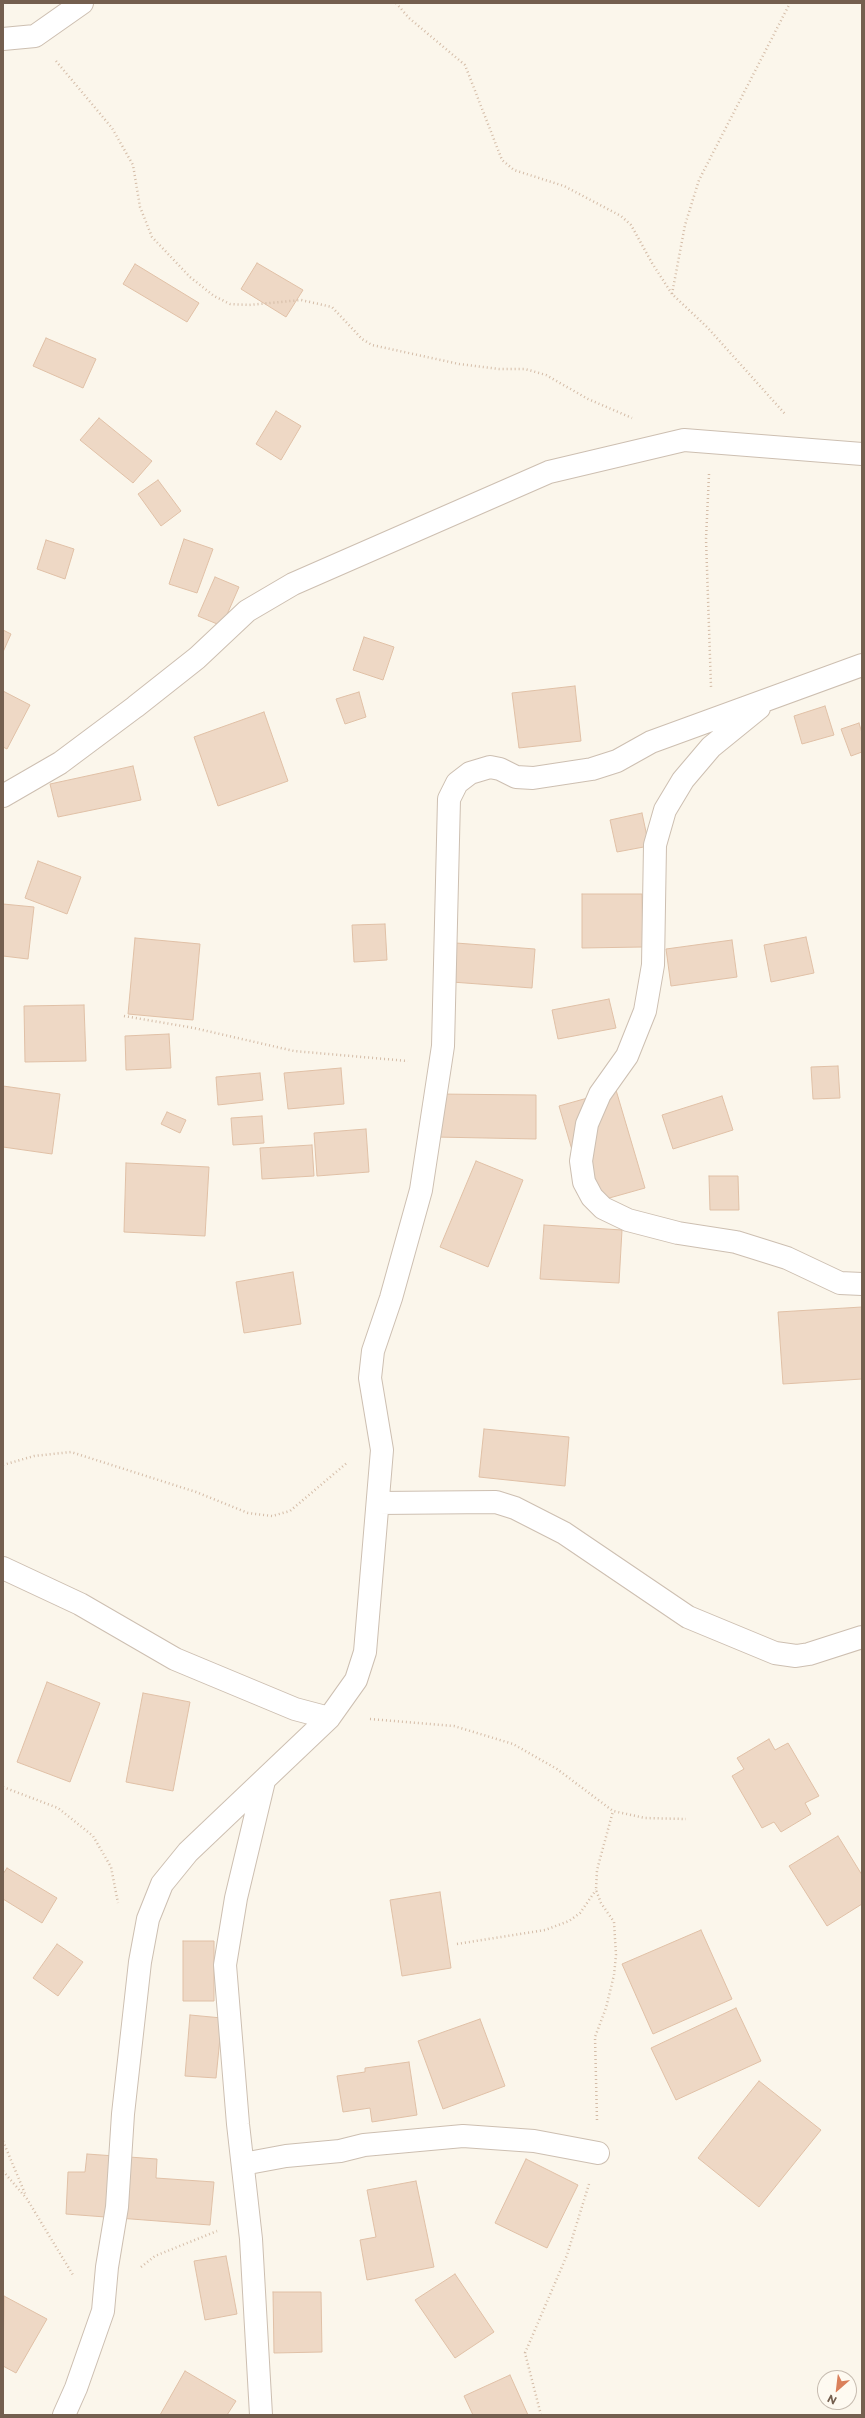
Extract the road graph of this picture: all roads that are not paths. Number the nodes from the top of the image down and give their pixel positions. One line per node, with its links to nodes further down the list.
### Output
1 (82, 3): 2 (street)
2 (3, 39)
3 (862, 454): 6 (street)
4 (862, 666): 5 (street)
5 (774, 696): 7 (street); 8 (street)
6 (3, 796)
7 (862, 1284)
8 (378, 1503): 10 (street); 11 (street)
9 (3, 1568): 11 (street)
10 (862, 1637)
11 (329, 1718): 12 (street)
12 (264, 1781): 14 (street); 15 (street)
13 (598, 2153): 14 (street)
14 (243, 2164): 16 (street)
15 (64, 2415)
16 (261, 2415)

